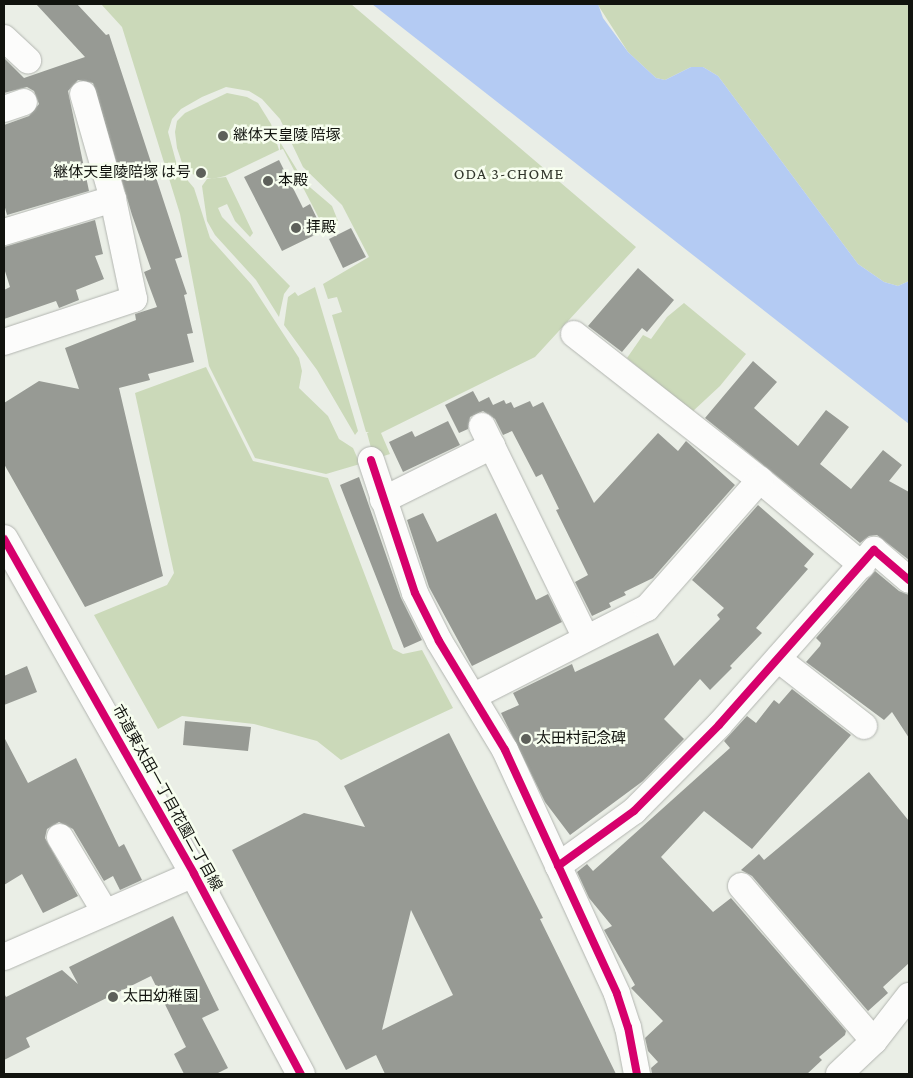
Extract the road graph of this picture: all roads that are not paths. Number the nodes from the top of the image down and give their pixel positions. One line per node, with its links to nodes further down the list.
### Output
1 (4, 38): 2 (street)
2 (28, 60)
3 (83, 94): 4 (street)
4 (113, 198): 5 (street); 7 (street)
5 (4, 232)
6 (574, 334): 9 (street)
7 (4, 342)
8 (371, 460): 10 (street)
9 (760, 480): 12 (street); 14 (street)
10 (383, 500): 14 (street); 16 (street)
11 (4, 539): 20 (street, 市道東太田一丁目花園二丁目線)
12 (862, 565): 13 (street); 15 (street)
13 (909, 580)
14 (586, 638): 16 (street)
15 (778, 659): 17 (street); 19 (street)
16 (474, 696): 19 (street)
17 (864, 726)
18 (60, 837): 22 (street)
19 (558, 866): 27 (street)
20 (194, 874): 22 (street); 26 (street, 市道東太田一丁目花園二丁目線)
21 (741, 886): 25 (street)
22 (104, 912): 23 (street)
23 (4, 957)
24 (909, 996): 25 (street)
25 (874, 1041): 28 (street)
26 (301, 1074)
27 (637, 1074)
28 (839, 1074)

